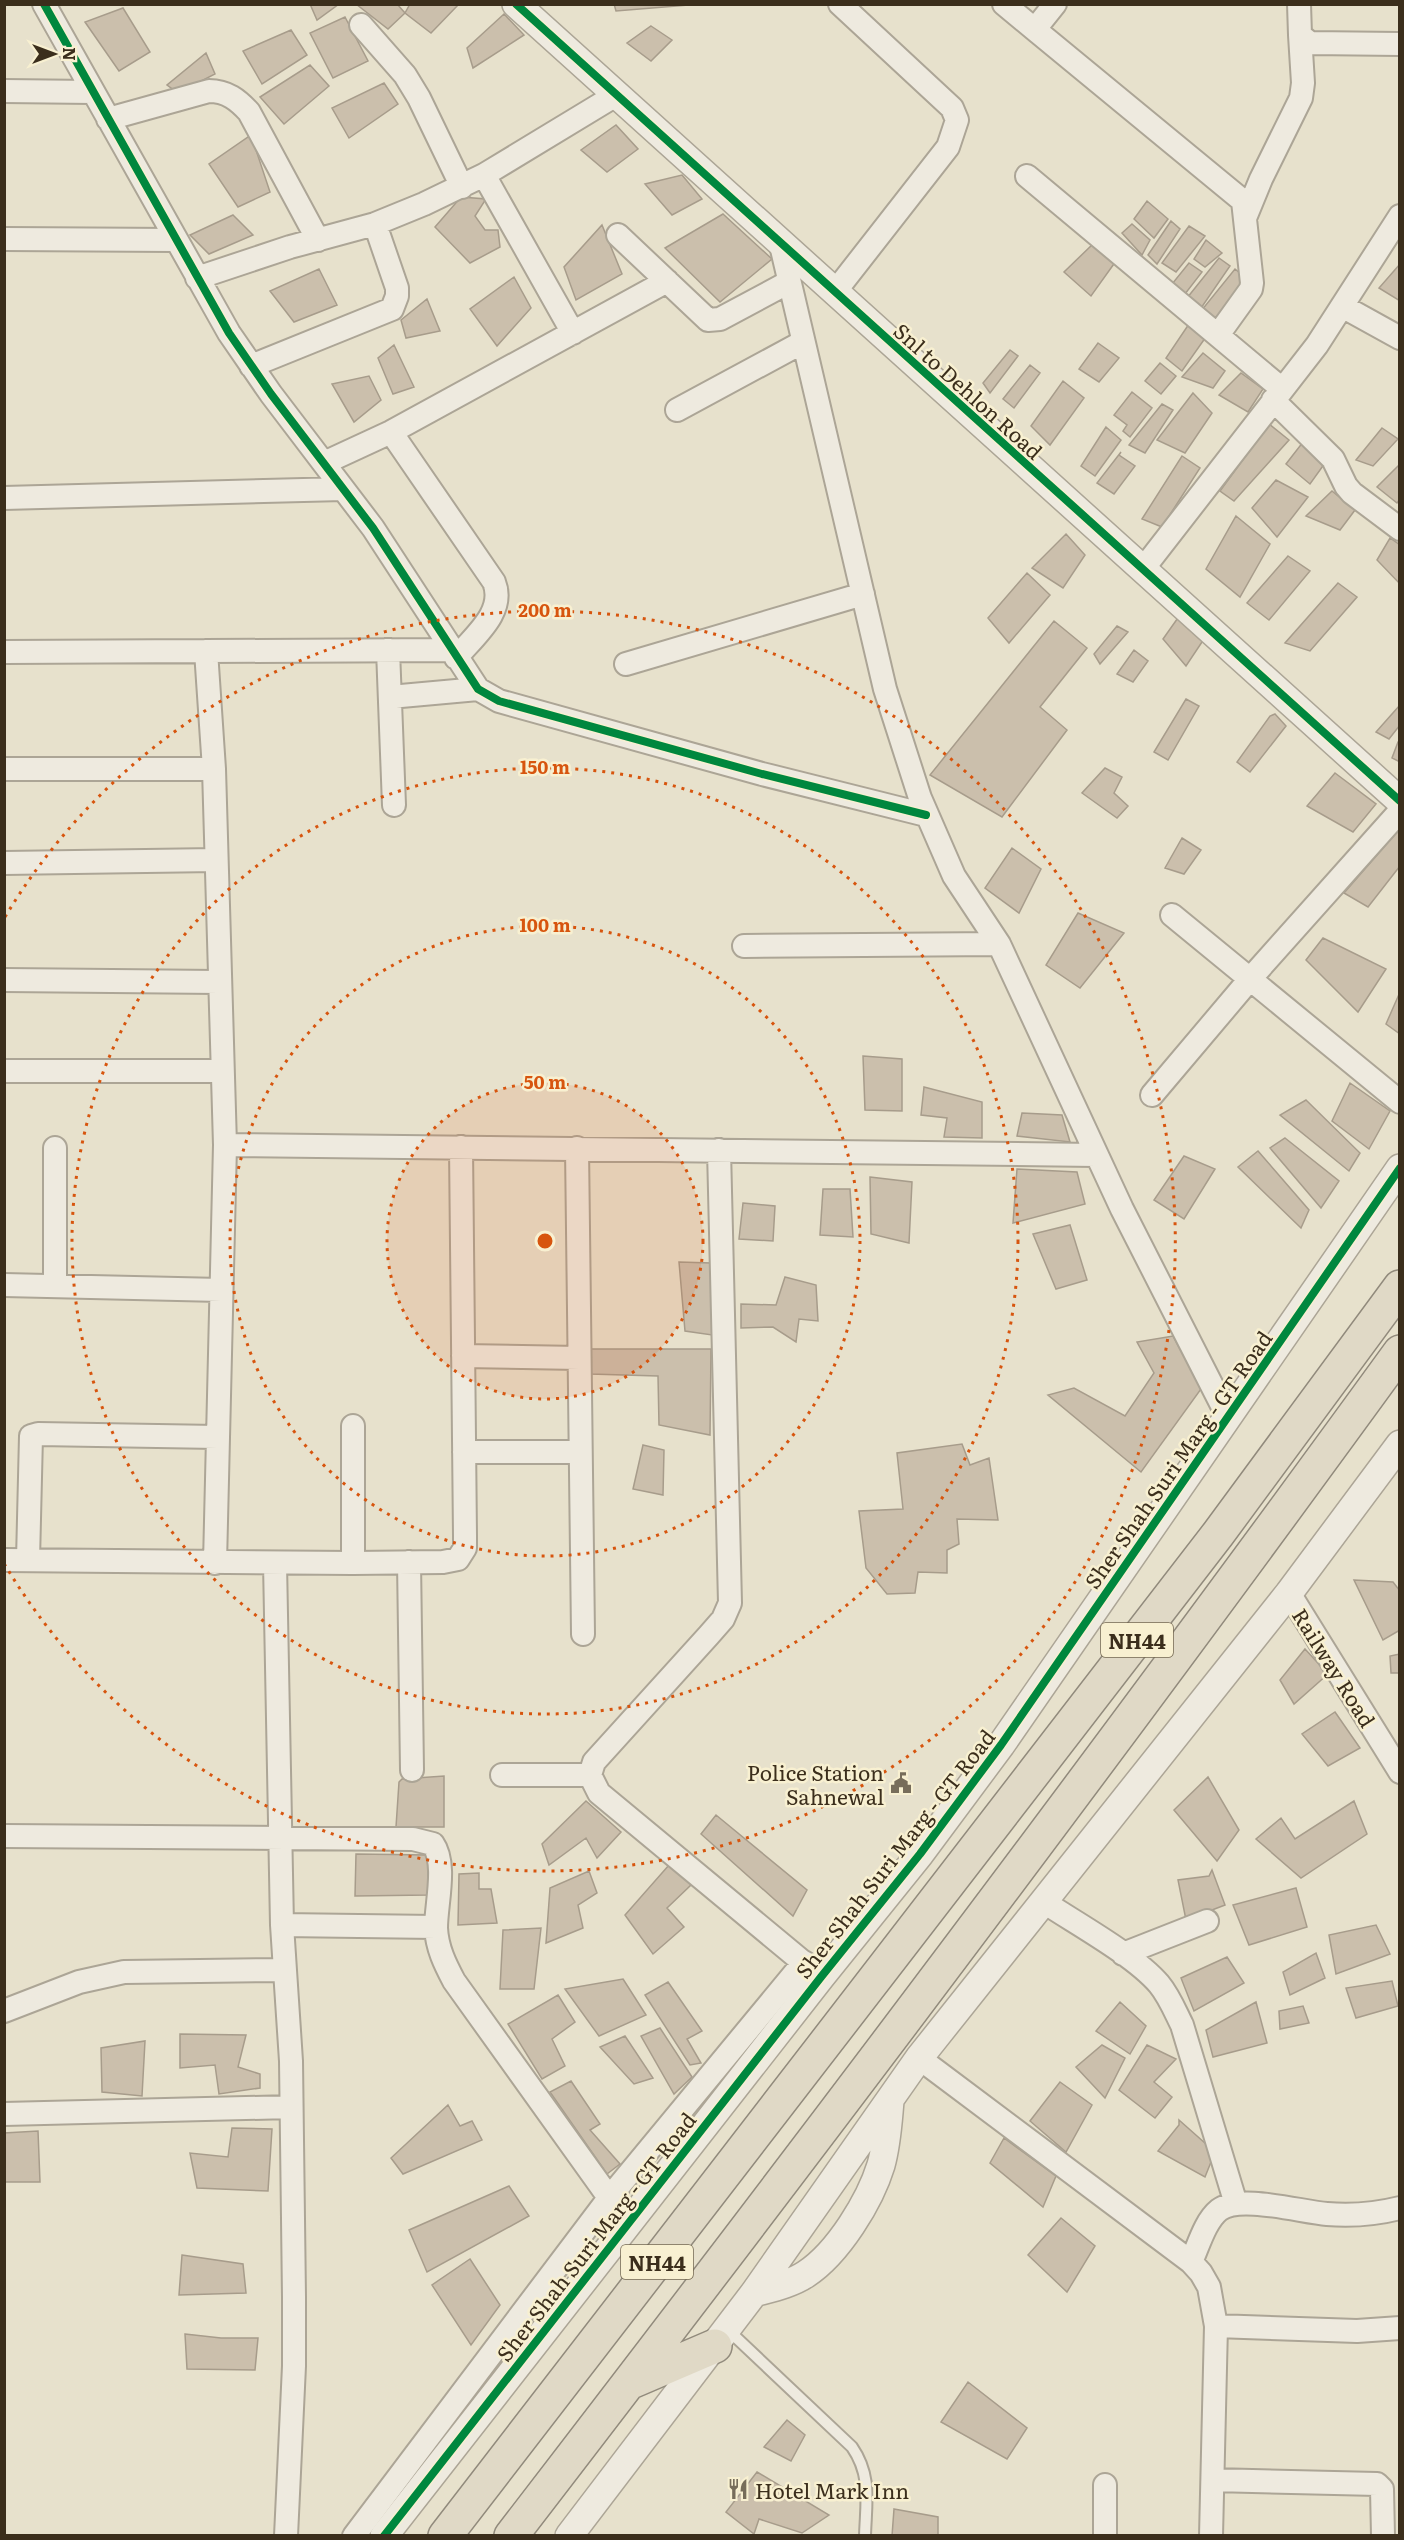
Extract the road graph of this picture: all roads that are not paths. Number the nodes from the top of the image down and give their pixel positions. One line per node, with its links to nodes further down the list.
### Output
1 (44, 4): 12 (street)
2 (516, 4): 13 (street, Snl to Dehlon Road)
3 (840, 4): 29 (street)
4 (1004, 4): 8 (street)
5 (1055, 4): 8 (street)
6 (1299, 4): 9 (street)
7 (361, 25): 17 (street)
8 (1039, 33): 19 (street)
9 (1300, 35): 10 (street); 19 (street)
10 (1400, 44)
11 (4, 91): 12 (street)
12 (93, 92): 14 (street)
13 (616, 95): 15 (street); 25 (street, Snl to Dehlon Road)
14 (108, 119): 23 (street); 24 (street)
15 (484, 175): 17 (street); 31 (street)
16 (1027, 176): 32 (street)
17 (462, 187): 20 (street)
18 (1400, 216): 30 (street)
19 (1244, 219): 32 (street)
20 (375, 224): 24 (street); 35 (street)
21 (618, 236): 27 (street)
22 (4, 239): 23 (street)
23 (176, 240): 26 (street)
24 (318, 240): 26 (street)
25 (780, 245): 28 (street); 29 (street, Snl to Dehlon Road)
26 (197, 278): 35 (street)
27 (667, 281): 28 (street); 31 (street)
28 (789, 282): 34 (street)
29 (834, 293): 43 (street, Snl to Dehlon Road)
30 (1342, 306): 33 (street); 36 (street)
31 (573, 333): 38 (street)
32 (1218, 335): 36 (street)
33 (1400, 338)
34 (803, 342): 37 (street); 44 (street)
35 (251, 366): 39 (street)
36 (1278, 395): 42 (street); 43 (street)
37 (677, 410)
38 (391, 432): 39 (street); 48 (street)
39 (324, 463): 40 (street)
40 (343, 489): 41 (street); 48 (street)
41 (4, 498)
42 (1400, 529)
43 (1143, 570): 54 (street, Snl to Dehlon Road)
44 (863, 594): 49 (street); 57 (street)
45 (388, 650): 46 (street); 48 (street); 51 (street)
46 (206, 651): 47 (street); 53 (street)
47 (4, 652)
48 (453, 654): 50 (street)
49 (626, 664)
50 (478, 689): 51 (street); 57 (street)
51 (390, 697): 55 (street)
52 (4, 769): 53 (street)
53 (214, 769): 58 (street)
54 (1400, 801)
55 (394, 805)
56 (1400, 811): 63 (street)
57 (926, 814): 61 (street)
58 (216, 860): 59 (street); 65 (street)
59 (4, 864)
60 (1172, 915): 63 (street)
61 (999, 944): 62 (street); 75 (street)
62 (744, 946)
63 (1250, 979): 68 (street); 69 (street)
64 (4, 980): 65 (street)
65 (219, 982): 67 (street)
66 (4, 1071): 67 (street)
67 (222, 1071): 70 (street)
68 (1152, 1095)
69 (1400, 1102)
70 (225, 1145): 71 (street); 80 (street)
71 (461, 1147): 73 (street); 82 (street)
72 (55, 1148): 78 (street)
73 (576, 1148): 74 (street); 83 (street)
74 (719, 1150): 75 (street); 101 (street)
75 (1096, 1155): 84 (street)
76 (1400, 1168): 84 (street, Sher Shah Suri Marg - GT Road)
77 (4, 1285): 78 (street)
78 (55, 1286): 80 (street)
79 (1400, 1287): 134 (highway, NH44)
80 (221, 1290): 86 (street)
81 (1400, 1352): 127 (highway, NH44)
82 (463, 1356): 83 (street); 88 (street)
83 (579, 1358): 89 (street)
84 (1228, 1417): 110 (street, Sher Shah Suri Marg - GT Road)
85 (353, 1426): 95 (street)
86 (217, 1437): 91 (street); 93 (street)
87 (1400, 1444): 96 (street)
88 (464, 1452): 89 (street); 92 (street)
89 (580, 1452): 97 (street)
90 (4, 1560): 91 (street)
91 (28, 1560): 93 (street)
92 (409, 1562): 95 (street); 98 (street)
93 (215, 1563): 94 (street)
94 (275, 1563): 95 (street); 103 (street)
95 (353, 1563)
96 (1289, 1593): 99 (street, Railway Road); 104 (street)
97 (583, 1634)
98 (412, 1770)
99 (1400, 1772)
100 (502, 1775): 101 (street)
101 (590, 1775): 110 (street)
102 (4, 1836): 103 (street)
103 (281, 1837): 106 (street); 107 (street)
104 (1044, 1902): 108 (street); 112 (street)
105 (1207, 1921): 108 (street)
106 (282, 1925): 107 (street); 109 (street)
107 (436, 1927): 116 (street)
108 (1122, 1954): 117 (street)
109 (283, 1970): 111 (street); 114 (street)
110 (812, 1970): 116 (street); 119 (street, Sher Shah Suri Marg - GT Road)
111 (4, 2011)
112 (919, 2058): 113 (street); 121 (street)
113 (890, 2100): 123 (street); 123 (street)
114 (291, 2107): 115 (street); 131 (street)
115 (4, 2114)
116 (609, 2198): 119 (street); 120 (street)
117 (1236, 2204): 118 (street); 121 (street)
118 (1400, 2208)
119 (628, 2224): 122 (street, Sher Shah Suri Marg - GT Road)
120 (566, 2255): 122 (street); 132 (street)
121 (1191, 2262): 124 (street)
122 (587, 2276): 133 (street, Sher Shah Suri Marg - GT Road)
123 (754, 2293): 126 (street)
124 (1216, 2326): 125 (street); 128 (street)
125 (1400, 2328)
126 (721, 2337): 127 (highway); 130 (street); 136 (lane)
127 (628, 2384): 135 (highway, NH44)
128 (1213, 2480): 138 (street); 139 (street)
129 (1105, 2485): 137 (street)
130 (575, 2533)
131 (286, 2535)
132 (354, 2535)
133 (384, 2535)
134 (445, 2535)
135 (511, 2535)
136 (865, 2535)
137 (1105, 2535)
138 (1211, 2535)
139 (1383, 2535)

